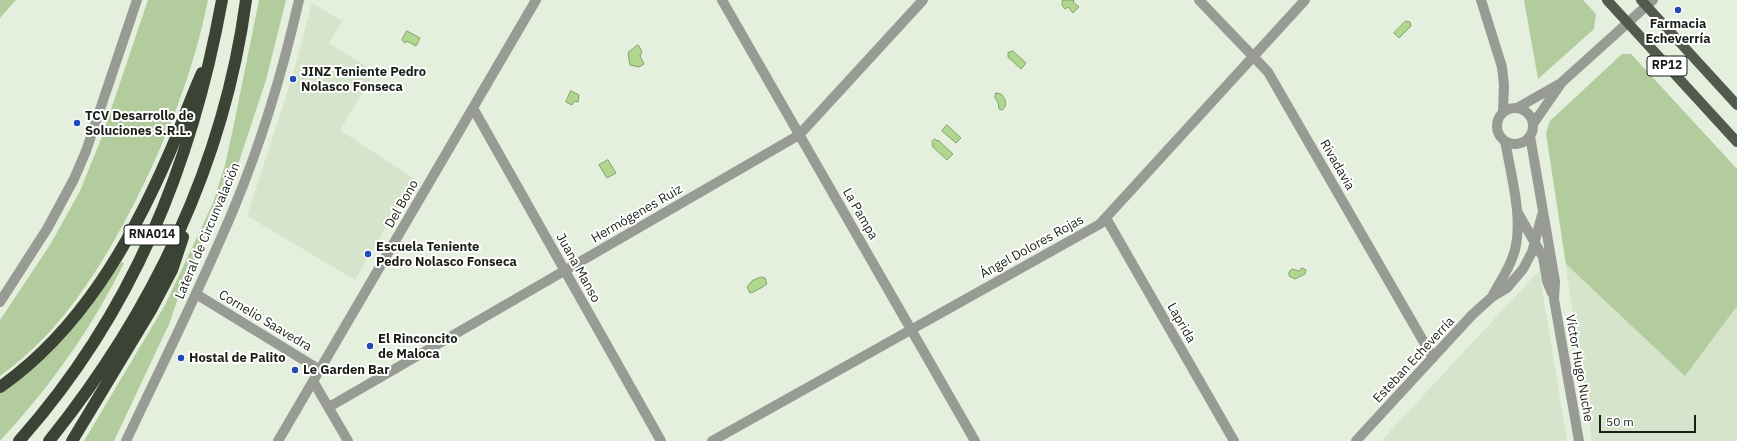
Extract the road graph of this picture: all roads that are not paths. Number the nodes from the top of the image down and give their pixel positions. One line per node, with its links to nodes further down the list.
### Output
1 (137, 0): 35 (street)
2 (222, 0): 14 (highway, RNA014)
3 (246, 0): 28 (highway, RNA014)
4 (299, 0): 32 (street, Lateral de Circunvalación)
5 (536, 0): 18 (street, Del Bono)
6 (722, 0): 22 (street, La Pampa)
7 (923, 0): 22 (street, Hermógenes Ruiz)
8 (1199, 0): 15 (street, Rivadavia)
9 (1305, 0): 15 (street, Ángel Dolores Rojas)
10 (1481, 0): 20 (street)
11 (1607, 0): 13 (main road, RP12)
12 (1646, 2): 13 (street); 17 (main road, RP12)
13 (1627, 22): 16 (street); 25 (main road, RP12)
14 (212, 52): 40 (highway); 42 (highway, RNA014)
15 (1253, 57): 29 (street, Ángel Dolores Rojas); 37 (street, Rivadavia)
16 (1561, 83): 19 (street); 21 (street)
17 (1737, 105)
18 (473, 108): 31 (street, Juana Manso); 38 (street, Del Bono)
19 (1517, 108): 20 (street); 21 (street)
20 (1504, 111): 24 (street)
21 (1533, 124): 23 (street)
22 (799, 135): 31 (street, Hermógenes Ruiz); 36 (street, La Pampa)
23 (1530, 136): 24 (street); 27 (street, Esteban Echeverría)
24 (1505, 142): 26 (street, Esteban Echeverría)
25 (1737, 142)
26 (1517, 212): 30 (street, Esteban Echeverría); 33 (street, Esteban Echeverría)
27 (1543, 212): 30 (street, Esteban Echeverría); 34 (street, Víctor Hugo Nuche)
28 (186, 217): 43 (highway, RNA014); 44 (highway)
29 (1106, 218): 36 (street, Ángel Dolores Rojas); 51 (street, Laprida)
30 (1535, 242): 33 (street, Esteban Echeverría); 34 (street, Víctor Hugo Nuche)
31 (565, 270): 41 (street, Hermógenes Ruiz); 48 (street, Juana Manso)
32 (196, 294): 38 (street, Cornelio Saavedra); 45 (street, Lateral de Circunvalación)
33 (1492, 297): 37 (street, Esteban Echeverría)
34 (1554, 299): 53 (street, Víctor Hugo Nuche)
35 (0, 302)
36 (911, 330): 49 (street, Ángel Dolores Rojas); 50 (street, La Pampa)
37 (1433, 358): 52 (street, Esteban Echeverría)
38 (320, 370): 39 (street, Del Bono)
39 (314, 381): 41 (street); 46 (street, Del Bono)
40 (0, 387)
41 (329, 407): 47 (street)
42 (19, 441)
43 (49, 441)
44 (72, 441)
45 (126, 441)
46 (278, 441)
47 (348, 441)
48 (661, 441)
49 (712, 441)
50 (976, 441)
51 (1234, 441)
52 (1356, 441)
53 (1578, 441)

